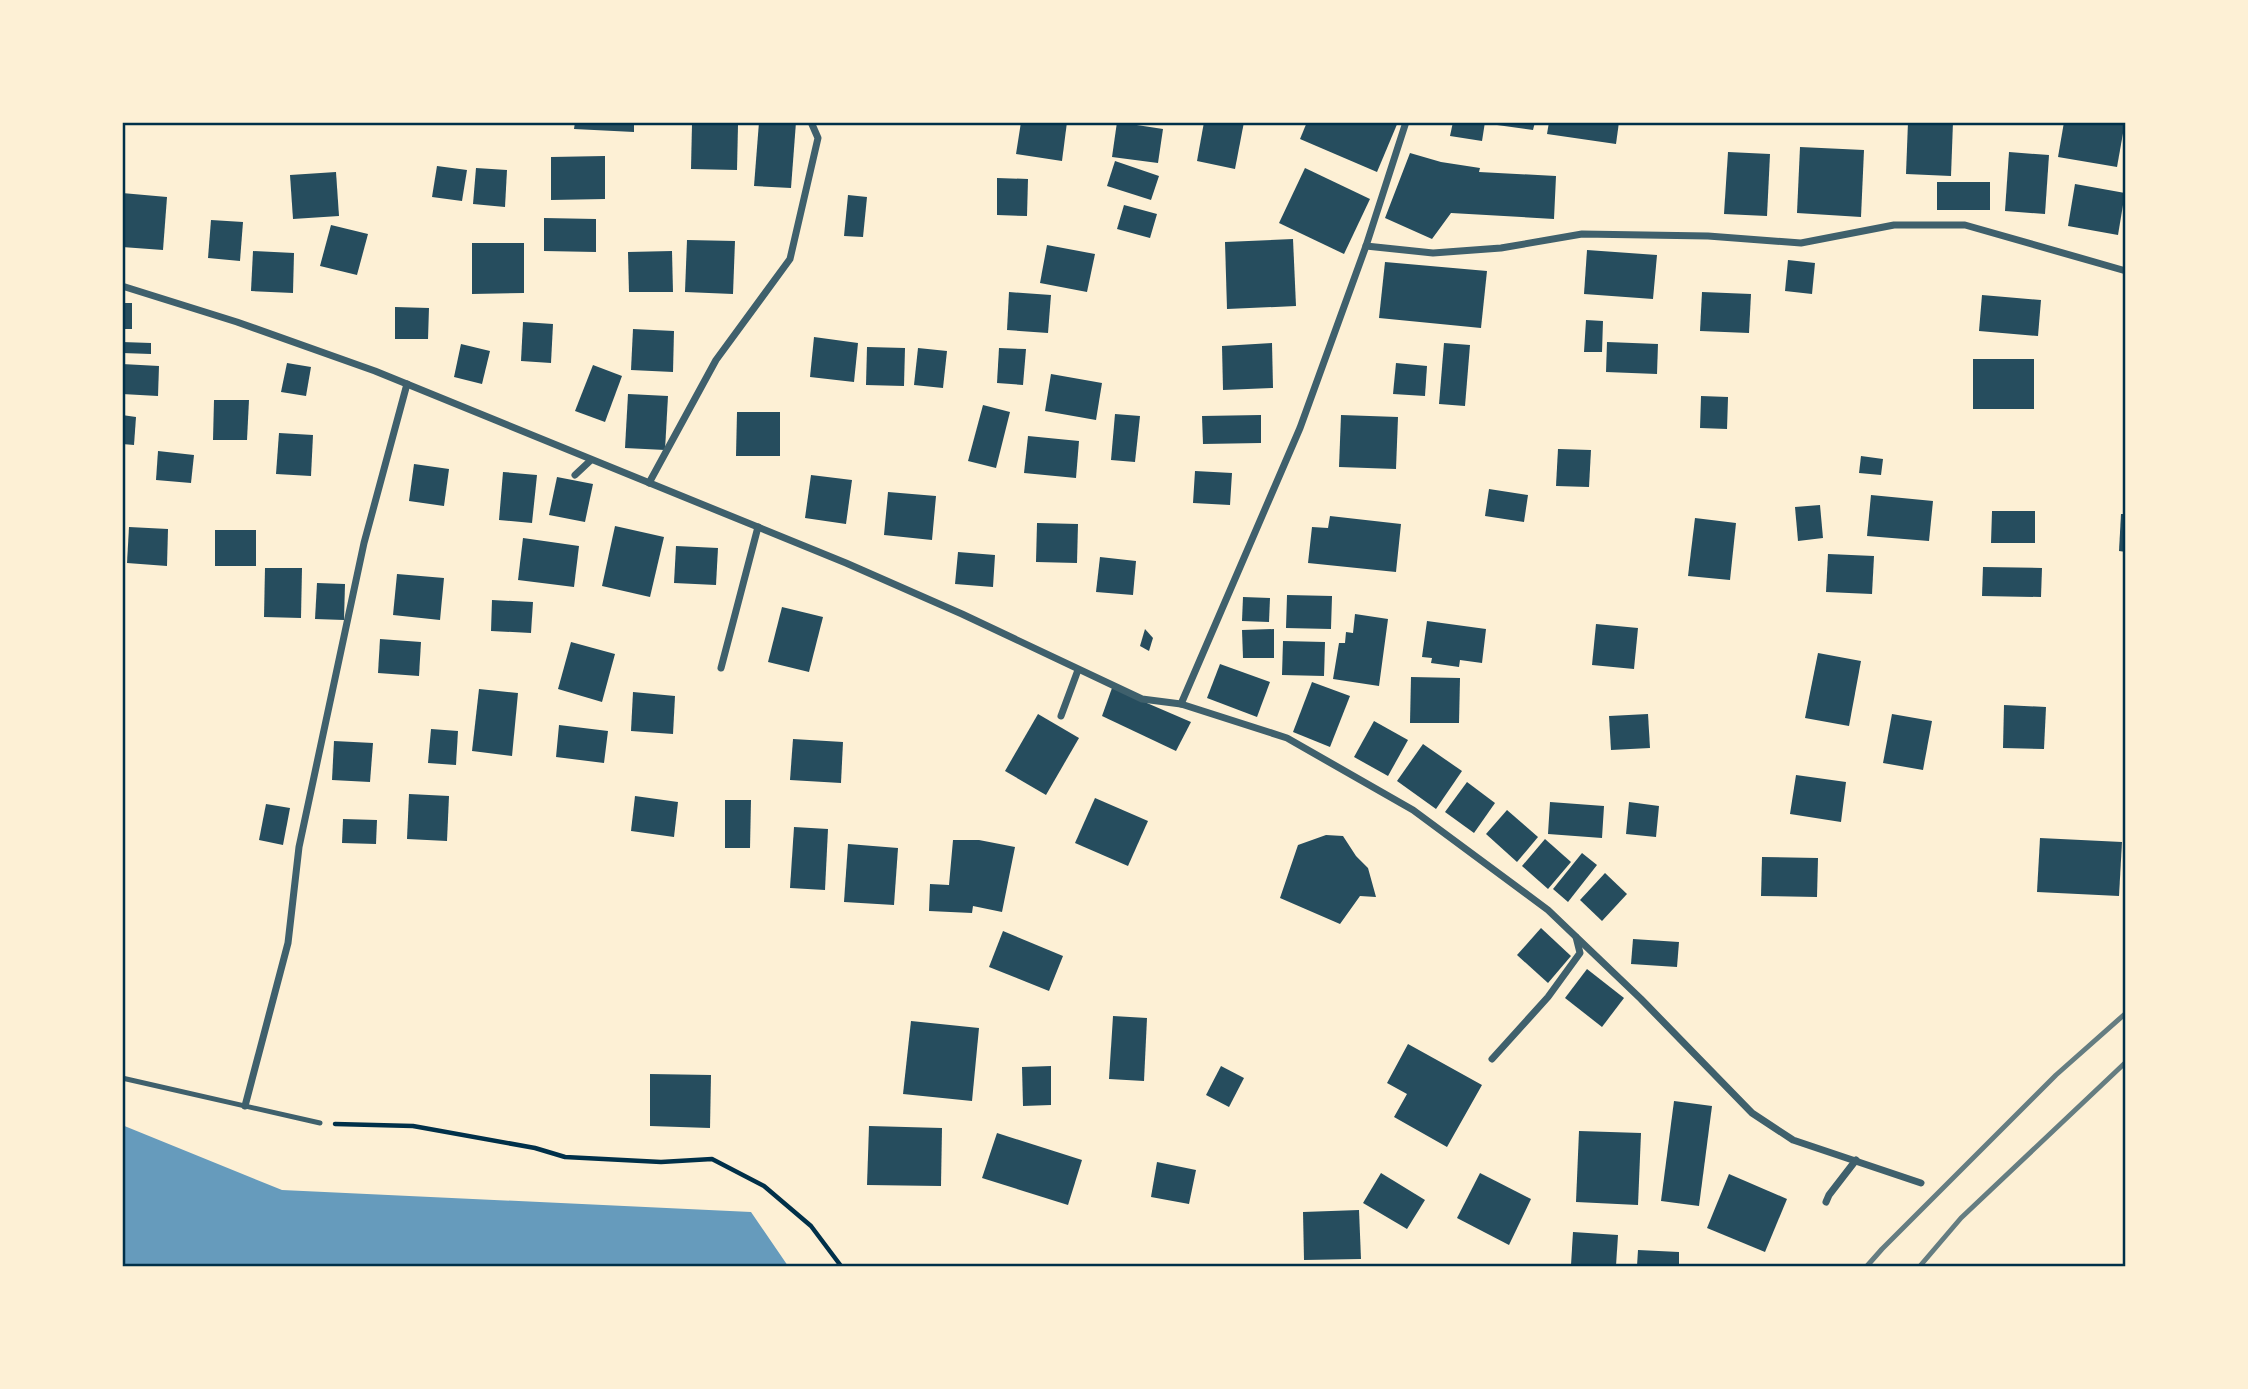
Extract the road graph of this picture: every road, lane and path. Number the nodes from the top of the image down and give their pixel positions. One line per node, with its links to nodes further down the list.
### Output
1 (811, 122): 9 (street)
2 (1406, 122): 3 (street)
3 (1366, 246): 4 (street); 13 (street)
4 (2126, 271)
5 (122, 286): 6 (street)
6 (407, 384): 7 (street); 18 (street)
7 (591, 460): 8 (street); 9 (street)
8 (575, 475)
9 (649, 483): 10 (street)
10 (758, 527): 11 (street); 12 (street)
11 (721, 668)
12 (1078, 670): 13 (street); 14 (street)
13 (1181, 704): 15 (street)
14 (1061, 716)
15 (1575, 936): 16 (street); 20 (street)
16 (1492, 1059)
17 (122, 1079): 18 (lane)
18 (245, 1106): 19 (lane)
19 (320, 1123): 23 (path)
20 (1857, 1160): 21 (street); 22 (street)
21 (1922, 1183)
22 (1826, 1202)
23 (842, 1266)

